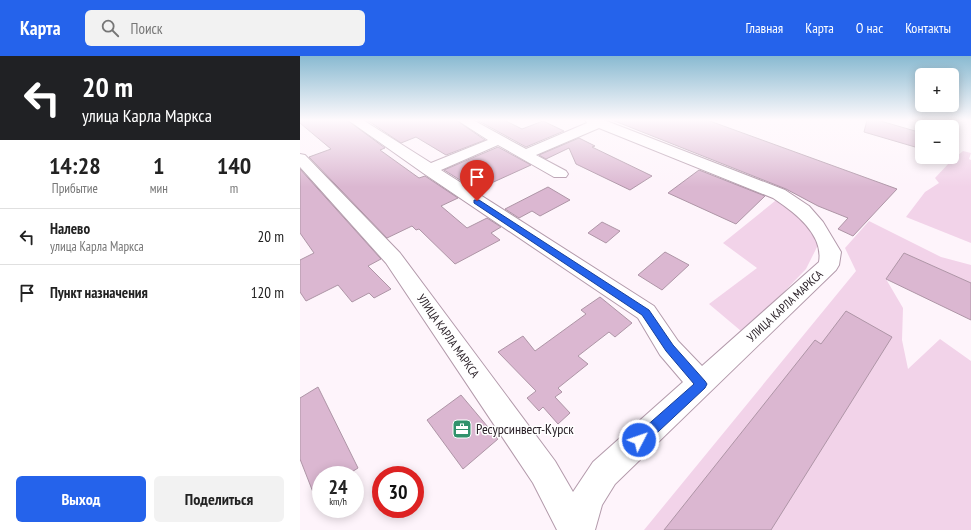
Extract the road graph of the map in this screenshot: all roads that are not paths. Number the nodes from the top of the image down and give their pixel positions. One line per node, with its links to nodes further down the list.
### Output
1 (387, 142): 8 (street)
2 (494, 142): 8 (street)
3 (503, 142): 6 (street)
4 (552, 142): 6 (street)
5 (646, 142): 10 (street, УЛИЦА КАРЛА МАРКСА)
6 (526, 154): 9 (street)
7 (300, 158): 11 (street, УЛИЦА КАРЛА МАРКСА)
8 (428, 170): 10 (street)
9 (560, 174)
10 (701, 384): 11 (street, УЛИЦА КАРЛА МАРКСА)
11 (577, 530)

